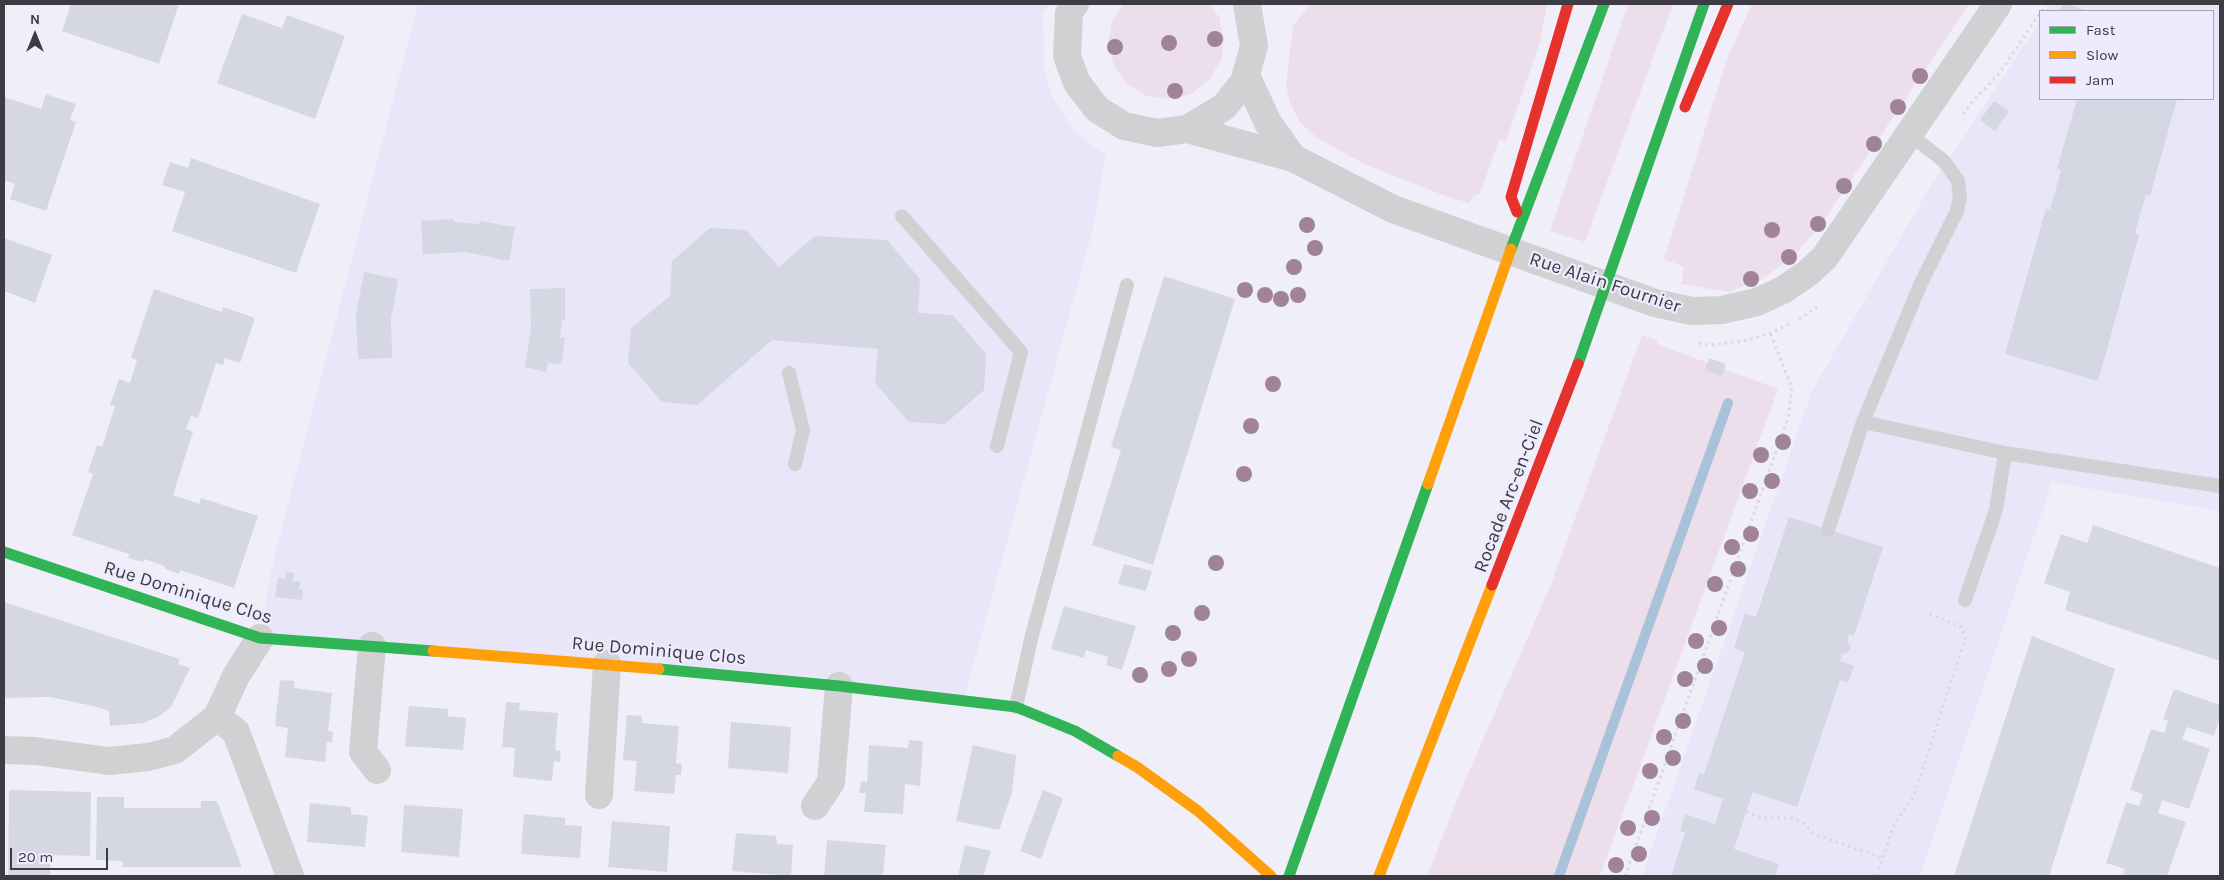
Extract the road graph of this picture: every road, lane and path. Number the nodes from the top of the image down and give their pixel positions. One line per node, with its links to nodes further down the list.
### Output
1 (1075, 4): 10 (street, Rue Alain Fournier)
2 (1247, 4): 8 (street, Rue Alain Fournier)
3 (1568, 4): 14 (main road)
4 (1604, 4): 14 (main road)
5 (1704, 4): 9 (main road, Rocade Arc-en-Ciel)
6 (1728, 4): 9 (main road)
7 (1998, 4): 11 (street, Rue Alain Fournier)
8 (1246, 75): 10 (street, Rue Alain Fournier); 12 (street, Rue Alain Fournier)
9 (1663, 125): 42 (main road, Rocade Arc-en-Ciel)
10 (1187, 129): 12 (street, Rue Alain Fournier)
11 (1909, 134): 16 (street, Rue Alain Fournier); 18 (lane)
12 (1293, 158): 16 (street, Rue Alain Fournier)
13 (902, 216): 19 (lane)
14 (1521, 220): 41 (main road)
15 (1127, 285): 31 (lane)
16 (1757, 302): 43 (path)
17 (789, 373): 21 (lane)
18 (1863, 422): 20 (lane); 23 (lane)
19 (997, 446)
20 (2005, 453): 22 (lane); 25 (lane)
21 (795, 464)
22 (2220, 486)
23 (1828, 530)
24 (4, 552): 27 (main road, Rue Dominique Clos)
25 (1965, 600)
26 (1927, 613): 38 (path)
27 (260, 638): 28 (main road, Rue Dominique Clos); 32 (street)
28 (372, 646): 29 (main road, Rue Dominique Clos); 34 (street)
29 (607, 664): 30 (main road, Rue Dominique Clos); 35 (street)
30 (838, 686): 31 (main road, Rue Dominique Clos); 36 (street)
31 (1016, 707): 40 (main road, Rue Dominique Clos)
32 (217, 717): 33 (street); 39 (street)
33 (4, 750)
34 (378, 770)
35 (599, 795)
36 (814, 806)
37 (1746, 812): 38 (path)
38 (1883, 858): 44 (path)
39 (290, 876)
40 (1271, 876)
41 (1289, 876)
42 (1379, 876)
43 (1625, 876)
44 (1877, 876)

